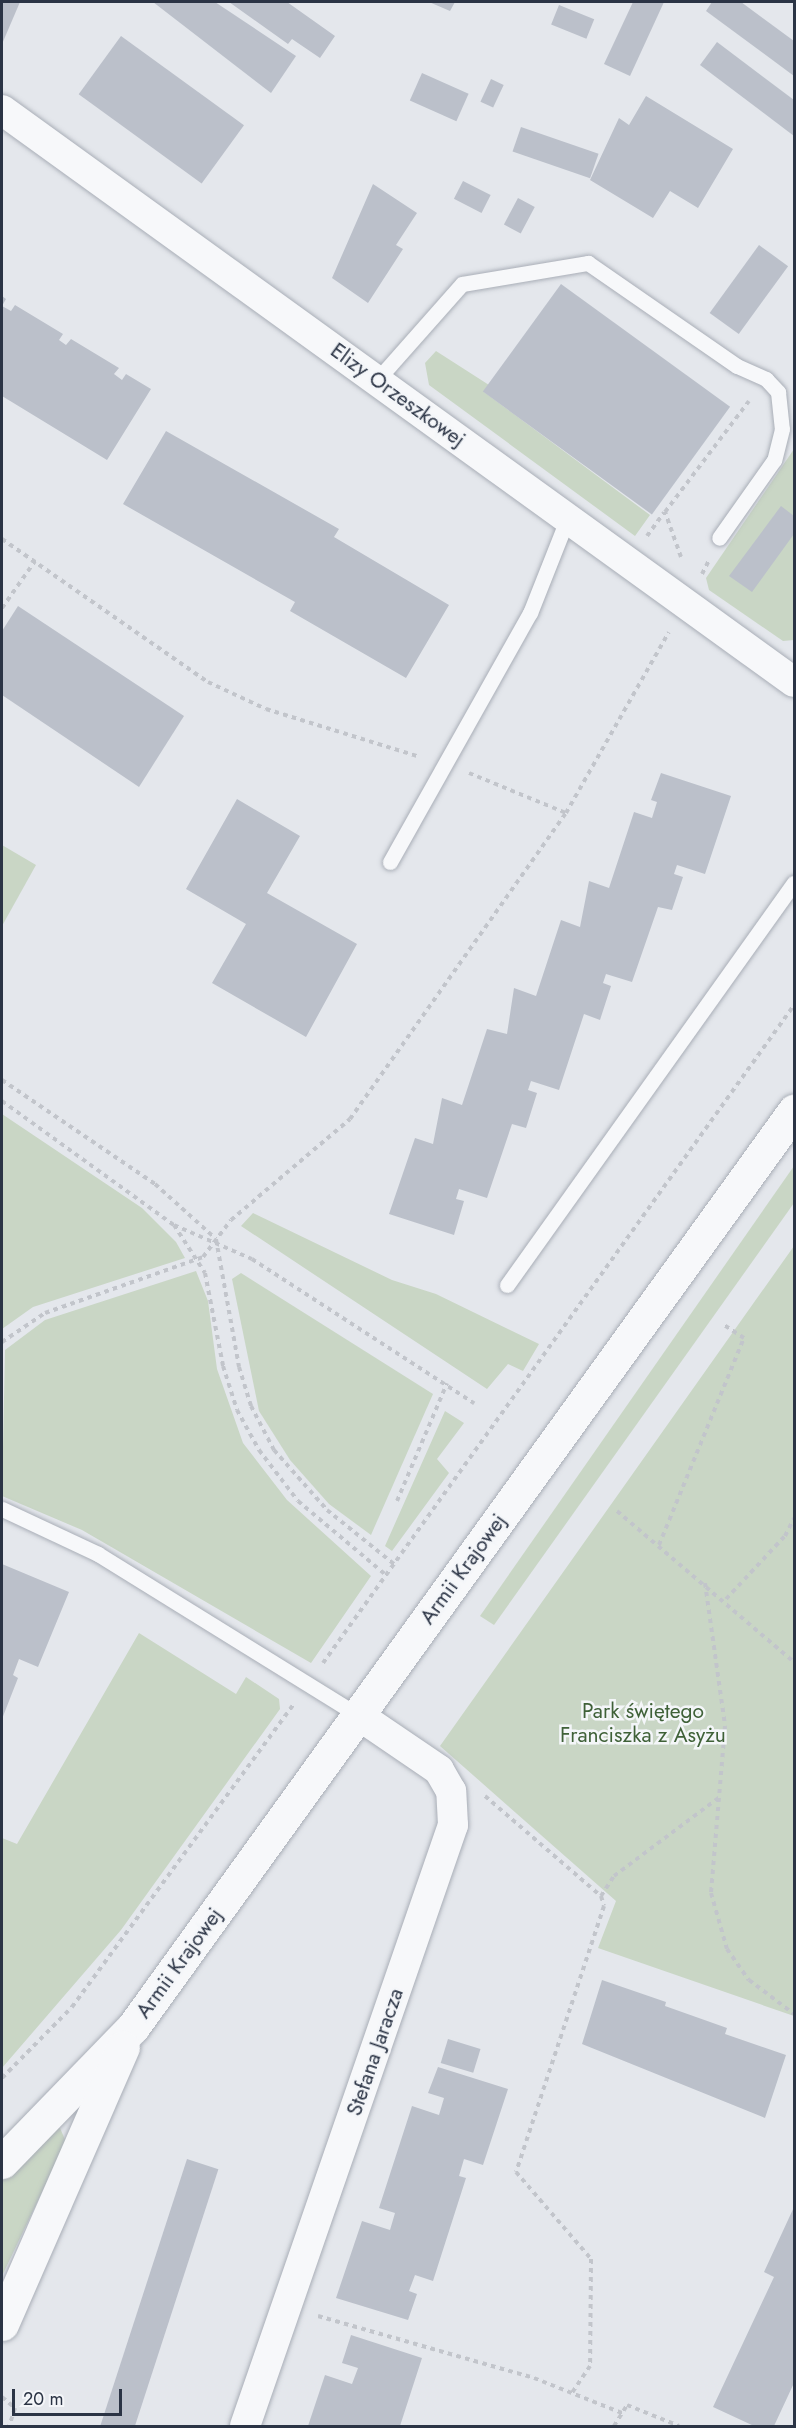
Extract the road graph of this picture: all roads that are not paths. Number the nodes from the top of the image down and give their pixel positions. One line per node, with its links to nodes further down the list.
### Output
1 (2, 110): 2 (street, Elizy Orzeszkowej)
2 (377, 380): 3 (street, Elizy Orzeszkowej); 4 (lane)
3 (568, 517): 5 (street, Elizy Orzeszkowej); 6 (lane)
4 (719, 538)
5 (795, 682)
6 (390, 861)
7 (795, 883): 9 (lane)
8 (795, 1112): 11 (street, Armii Krajowej)
9 (507, 1285)
10 (2, 1509): 11 (lane)
11 (358, 1715): 12 (street, Armii Krajowej); 15 (street, Stefana Jaracza)
12 (133, 2026): 13 (street, Armii Krajowej); 14 (street, Armii Krajowej)
13 (2, 2162)
14 (2, 2324)
15 (245, 2427)

